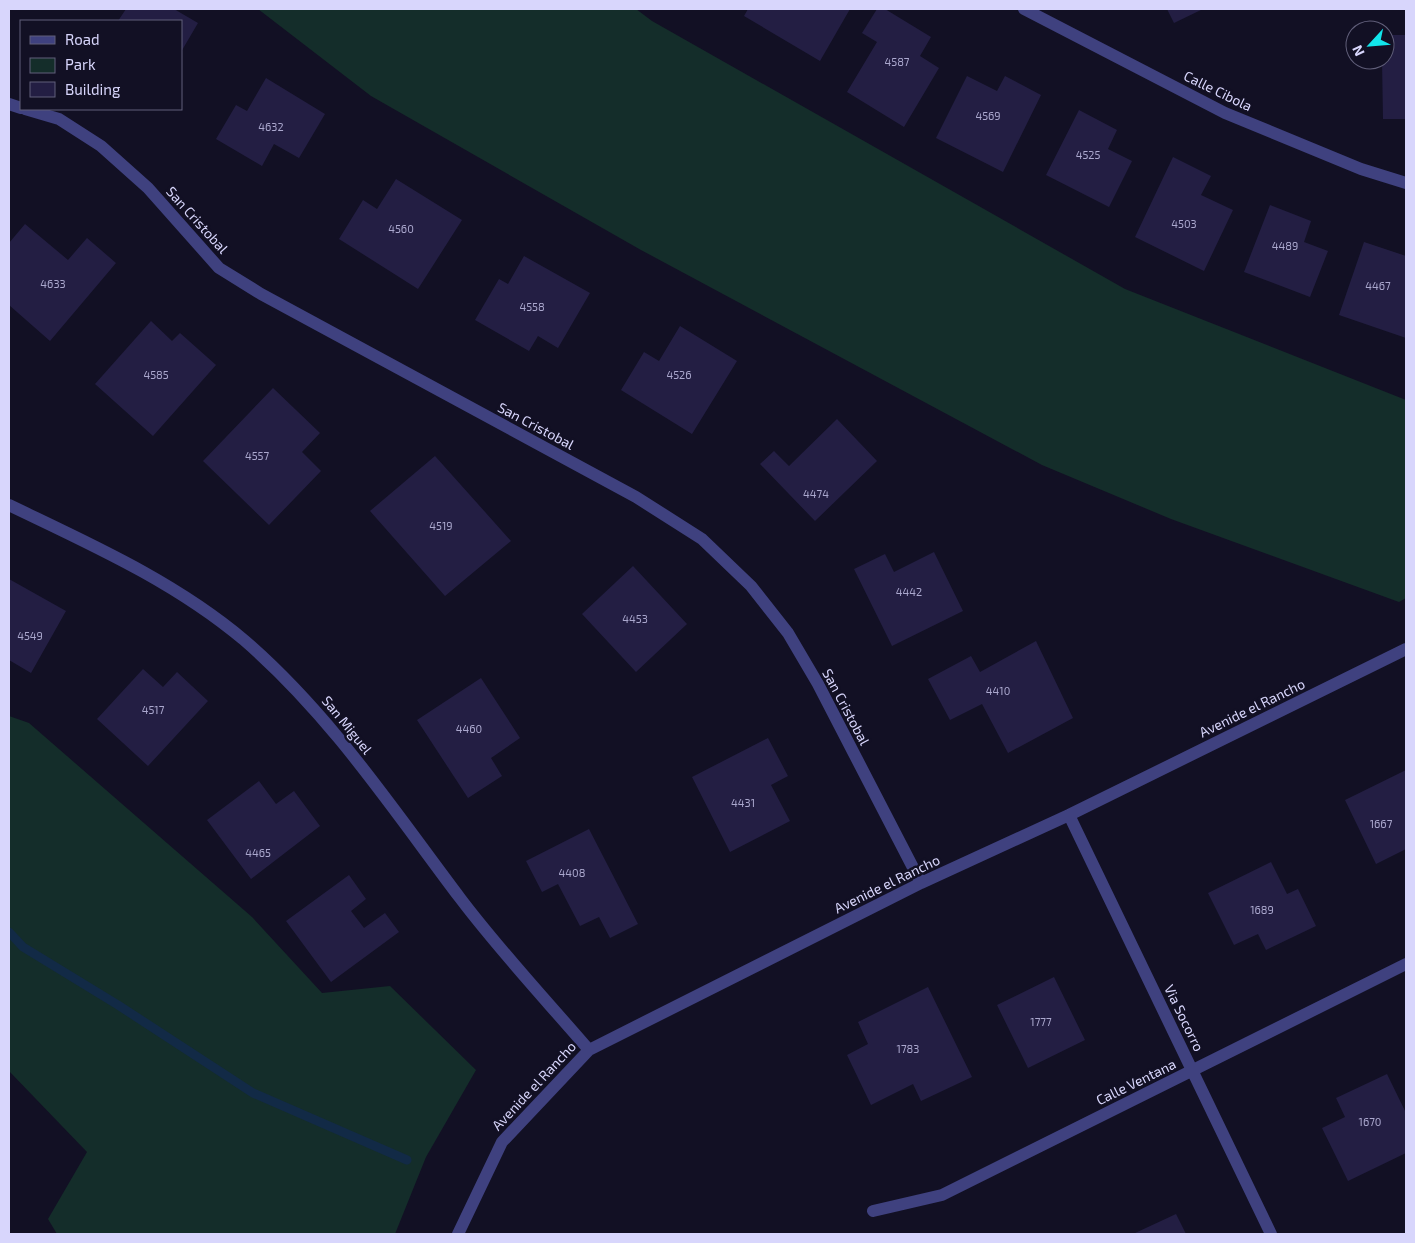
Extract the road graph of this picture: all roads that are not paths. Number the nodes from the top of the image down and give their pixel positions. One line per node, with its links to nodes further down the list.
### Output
1 (1024, 9): 3 (street, Calle Cibola)
2 (30, 110): 7 (street, San Cristobal)
3 (1406, 183)
4 (9, 505): 9 (street, San Miguel)
5 (1406, 649): 6 (street, Avenide el Rancho)
6 (1069, 815): 7 (street, Avenide el Rancho); 10 (street, Via Socorro)
7 (921, 883): 9 (street, Avenide el Rancho)
8 (1406, 964): 10 (street, Calle Ventana)
9 (589, 1050): 12 (street, Avenide el Rancho)
10 (1193, 1070): 11 (street, Calle Ventana); 13 (street, Via Socorro)
11 (873, 1211)
12 (458, 1234)
13 (1271, 1234)

